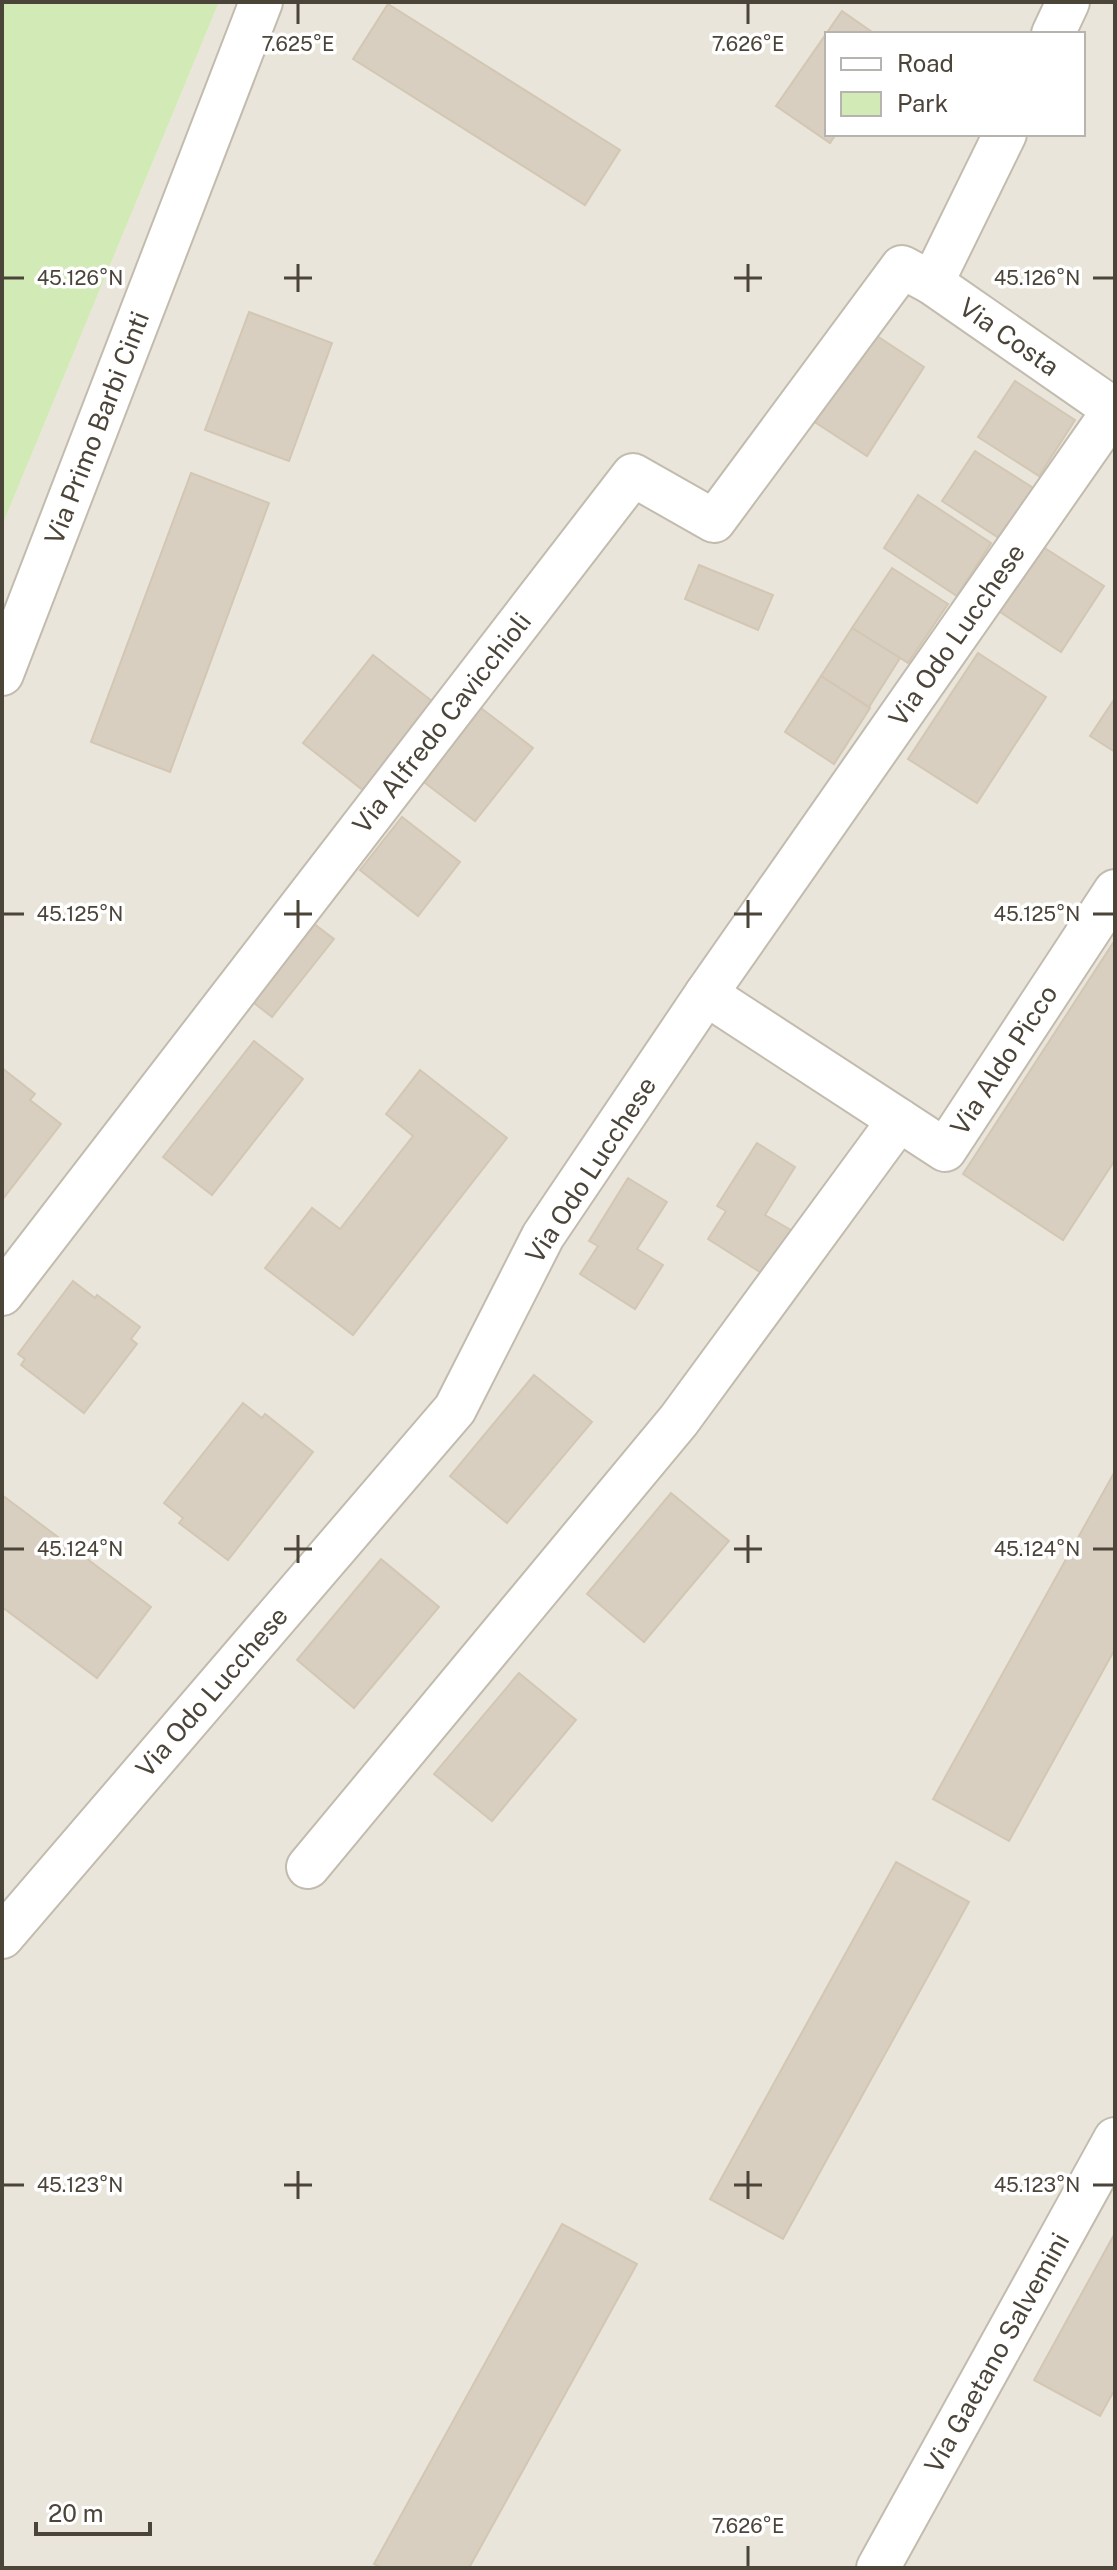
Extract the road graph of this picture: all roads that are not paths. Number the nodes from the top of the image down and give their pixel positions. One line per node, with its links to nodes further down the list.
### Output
1 (261, 2): 7 (street, Via Primo Barbi Cinti)
2 (1068, 2): 3 (street)
3 (1054, 32)
4 (1004, 136): 5 (street)
5 (917, 275): 6 (street, Via Costa); 11 (street, Via Alfredo Cavicchioli)
6 (1115, 410): 9 (street, Via Odo Lucchese)
7 (2, 674)
8 (1115, 891): 10 (street, Via Aldo Picco)
9 (706, 994): 10 (street, Via Aldo Picco); 13 (street, Via Odo Lucchese)
10 (899, 1120): 12 (street)
11 (2, 1294)
12 (308, 1867)
13 (2, 1937)
14 (1115, 2139): 15 (street, Via Gaetano Salvemini)
15 (878, 2568)

